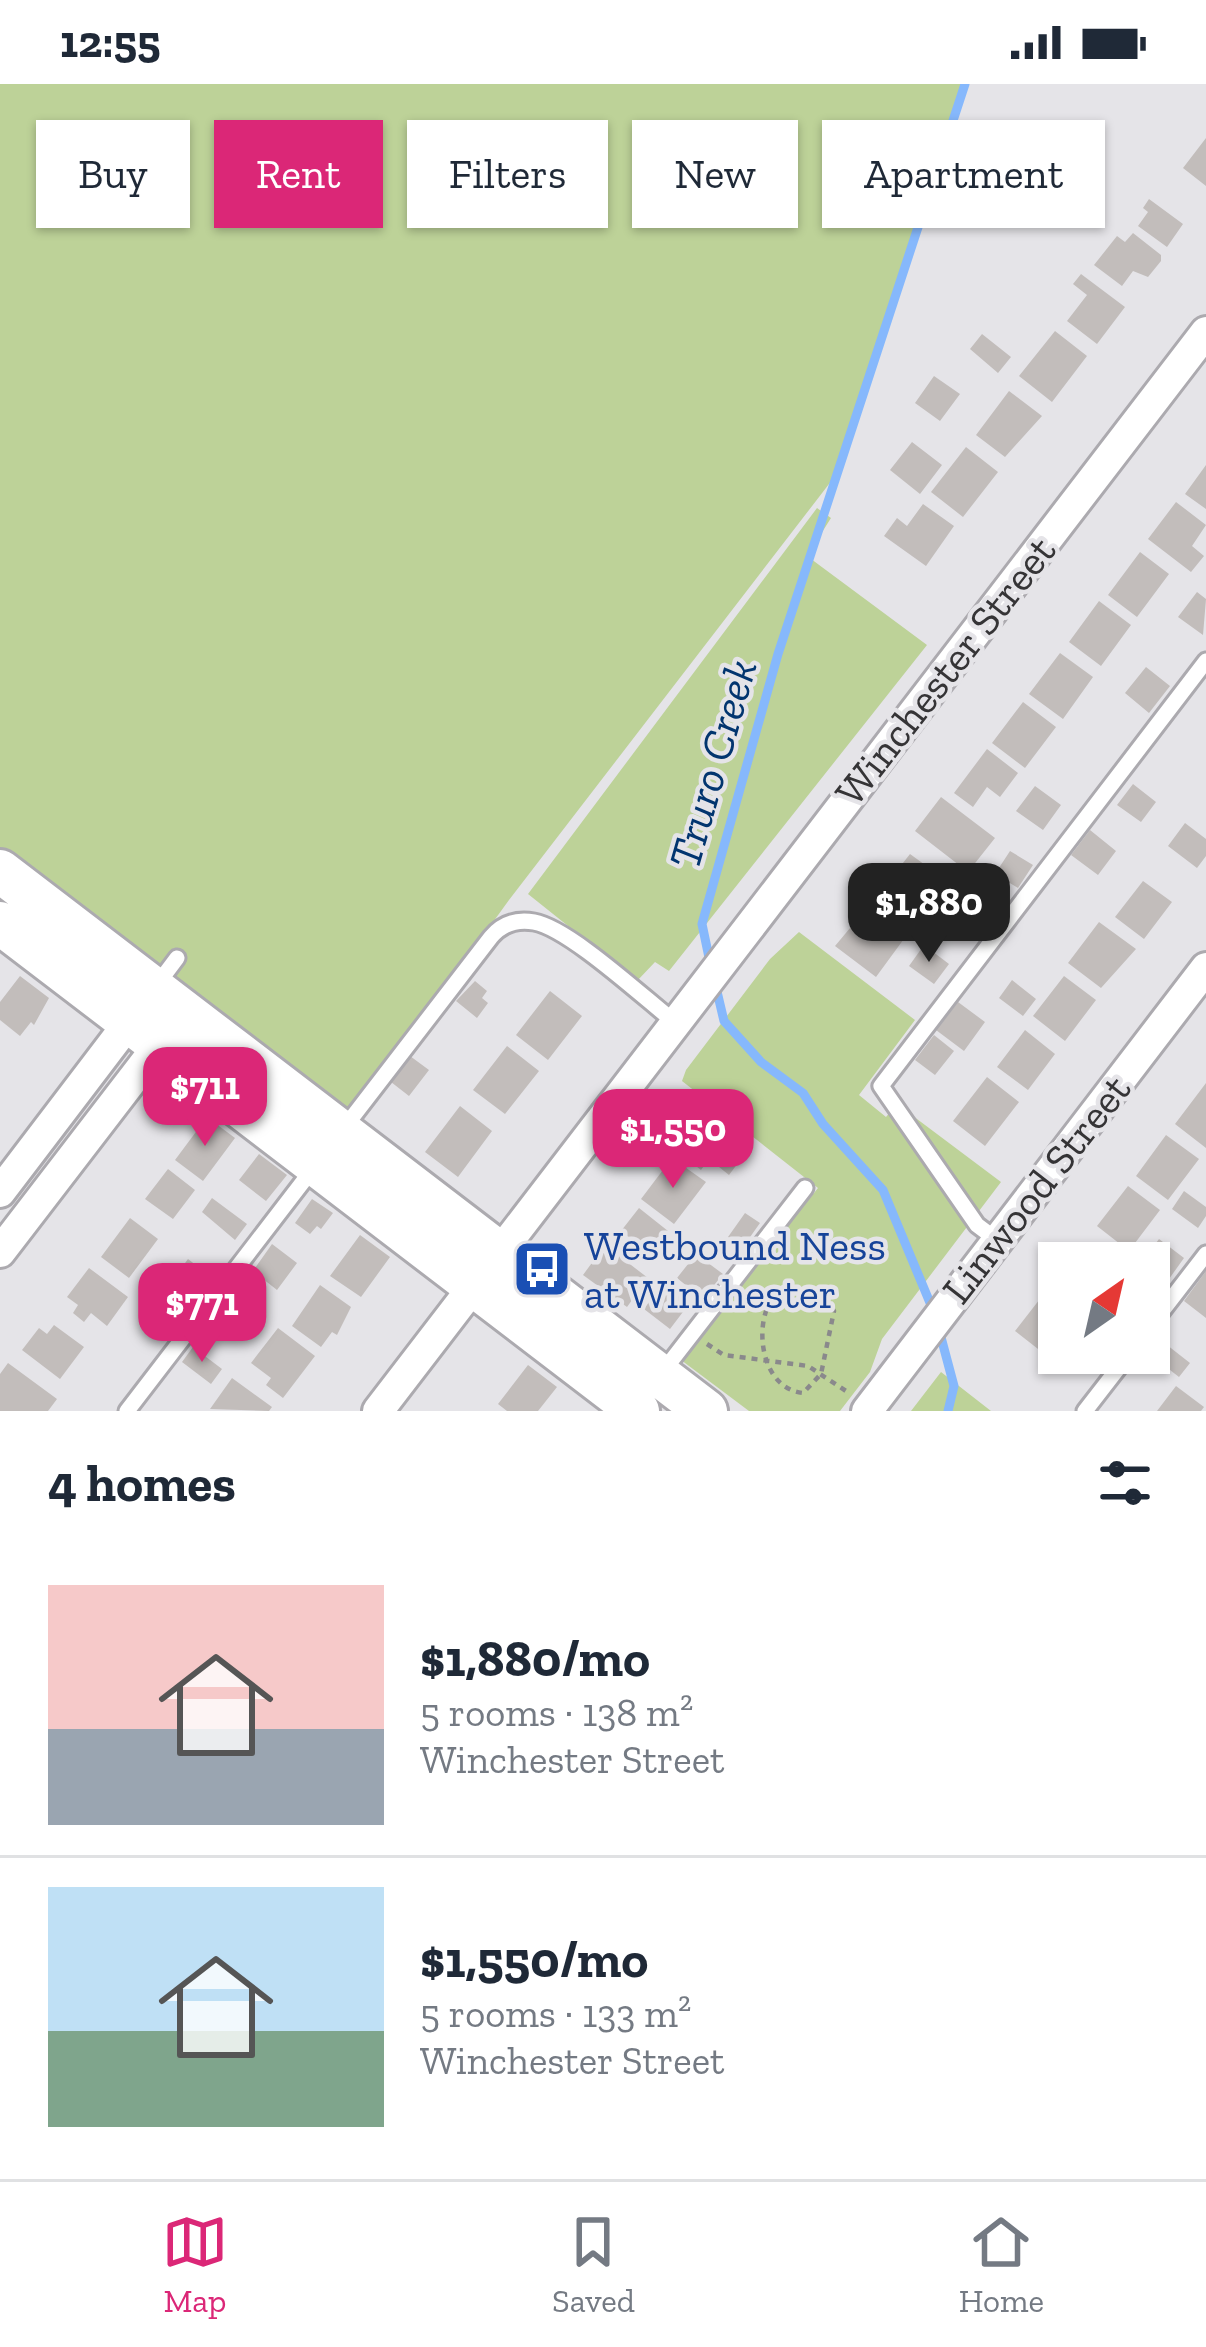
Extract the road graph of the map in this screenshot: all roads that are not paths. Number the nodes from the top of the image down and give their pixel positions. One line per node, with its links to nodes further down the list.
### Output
1 (1206, 332): 7 (street, Winchester Street)
2 (1206, 661): 11 (lane)
3 (0, 871): 6 (main road)
4 (0, 923): 6 (main road)
5 (1206, 968): 11 (street, Linwood Street)
6 (161, 1005): 8 (main road); 10 (street); 12 (street)
7 (682, 1014): 8 (lane); 14 (street, Winchester Street)
8 (329, 1148): 14 (main road); 19 (lane)
9 (805, 1188): 17 (lane)
10 (0, 1192)
11 (993, 1246): 18 (street, Linwood Street)
12 (0, 1252)
13 (1206, 1254): 15 (lane)
14 (486, 1270): 17 (main road); 20 (street, Winchester Street)
15 (1170, 1301)
16 (1114, 1374): 22 (lane)
17 (641, 1402): 21 (main road)
18 (861, 1404)
19 (127, 1411)
20 (378, 1411)
21 (706, 1411)
22 (1085, 1411)

